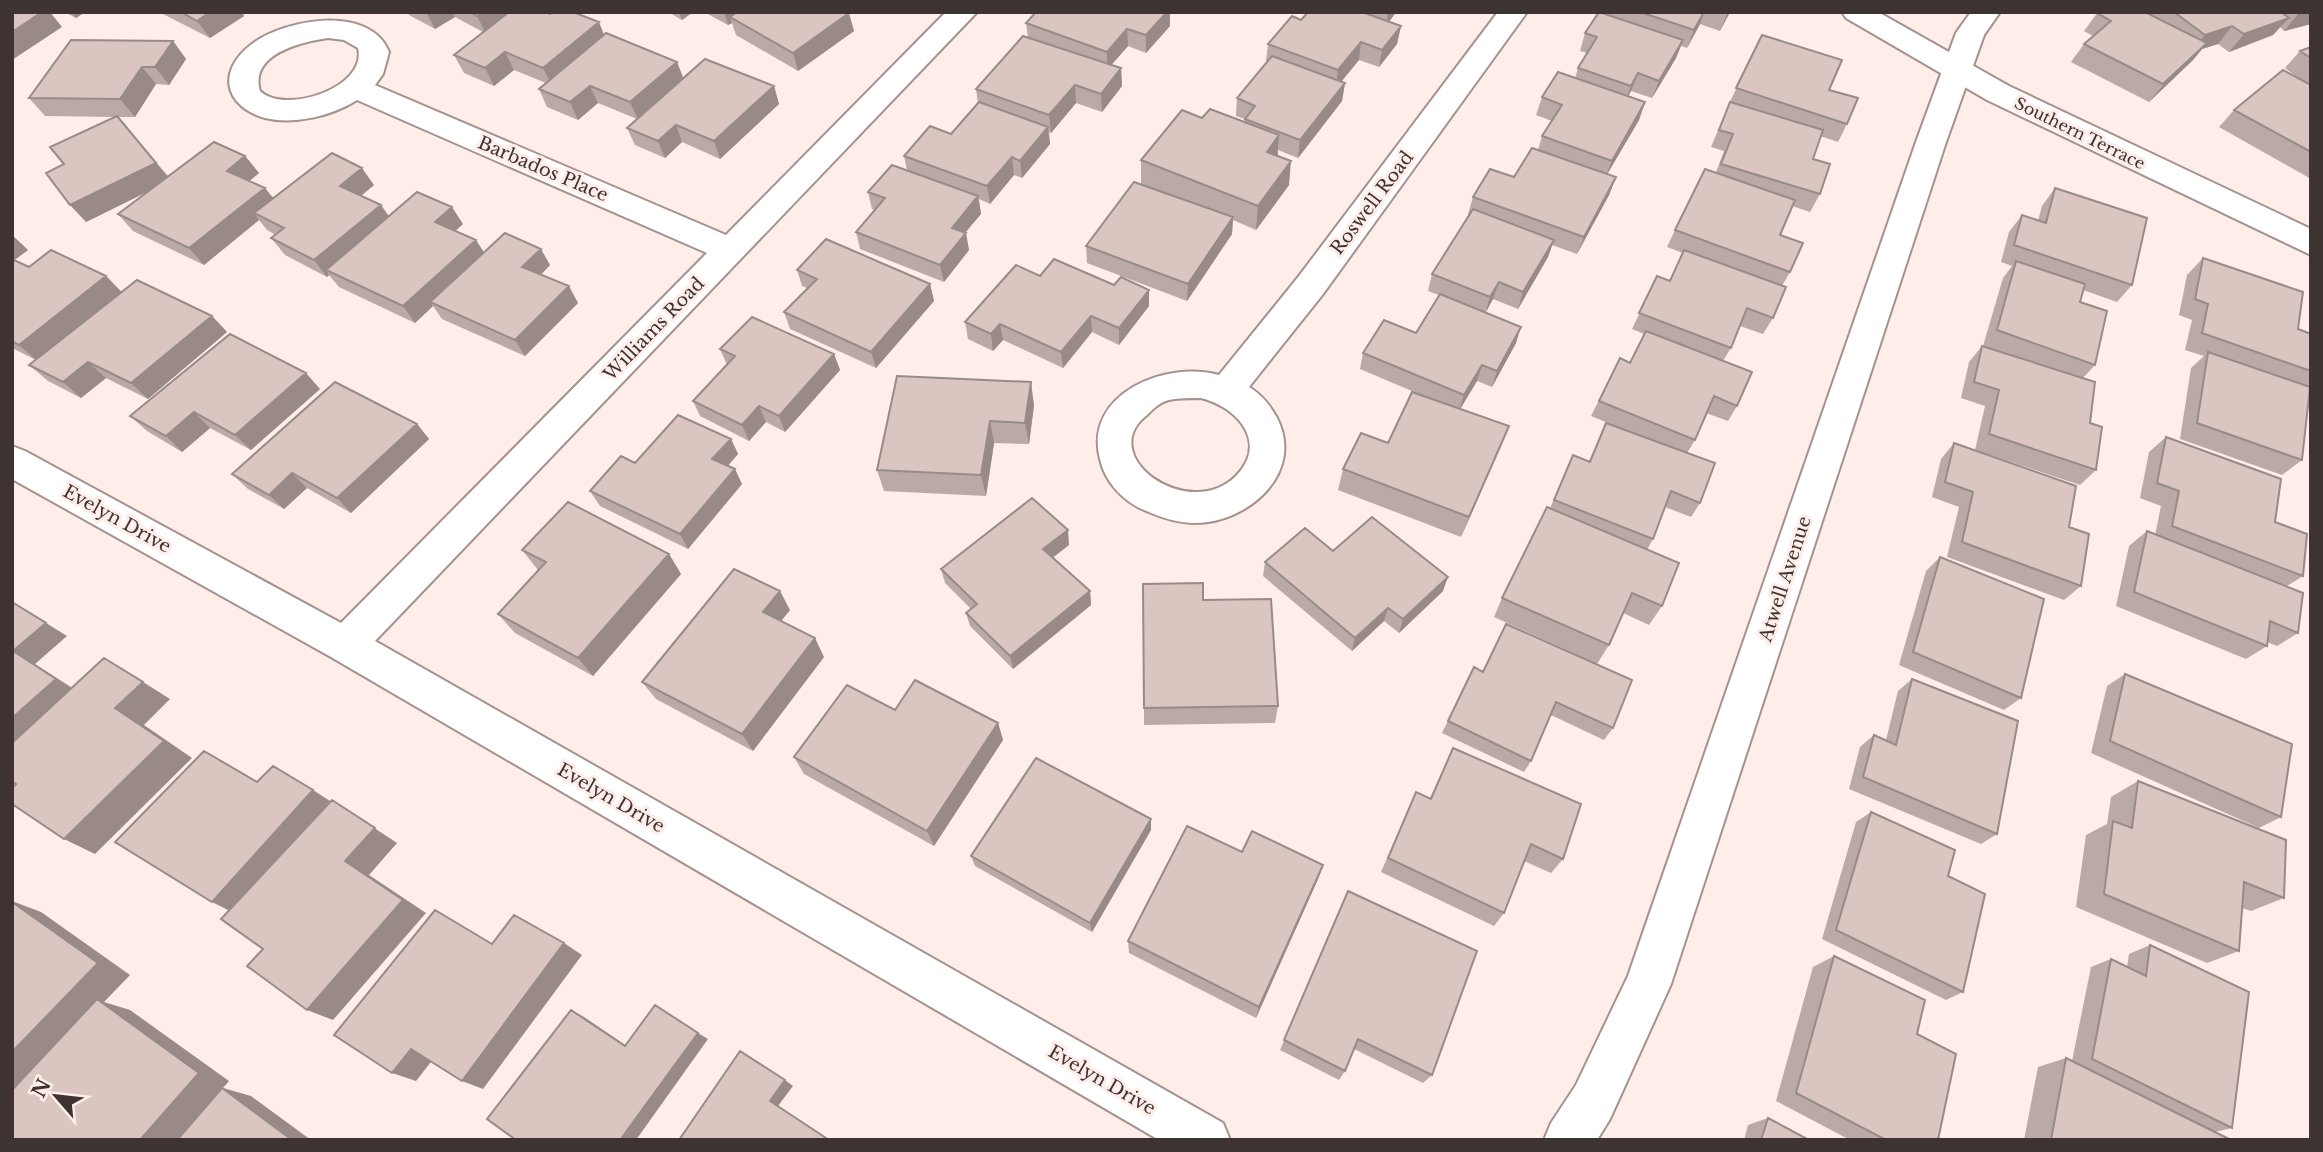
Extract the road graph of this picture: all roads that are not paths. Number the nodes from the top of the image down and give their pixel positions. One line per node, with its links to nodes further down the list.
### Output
1 (963, 12): 8 (street, Williams Road)
2 (1513, 12): 9 (street, Roswell Road)
3 (1856, 12): 5 (street, Southern Terrace)
4 (1986, 12): 5 (street, Atwell Avenue)
5 (1957, 70): 7 (street, Southern Terrace); 13 (street, Atwell Avenue)
6 (355, 88): 8 (street, Barbados Place)
7 (2311, 243)
8 (731, 250): 11 (street, Williams Road)
9 (1226, 391)
10 (12, 461): 11 (street, Evelyn Drive)
11 (345, 645): 12 (street, Evelyn Drive)
12 (1206, 1140)
13 (1568, 1140)

